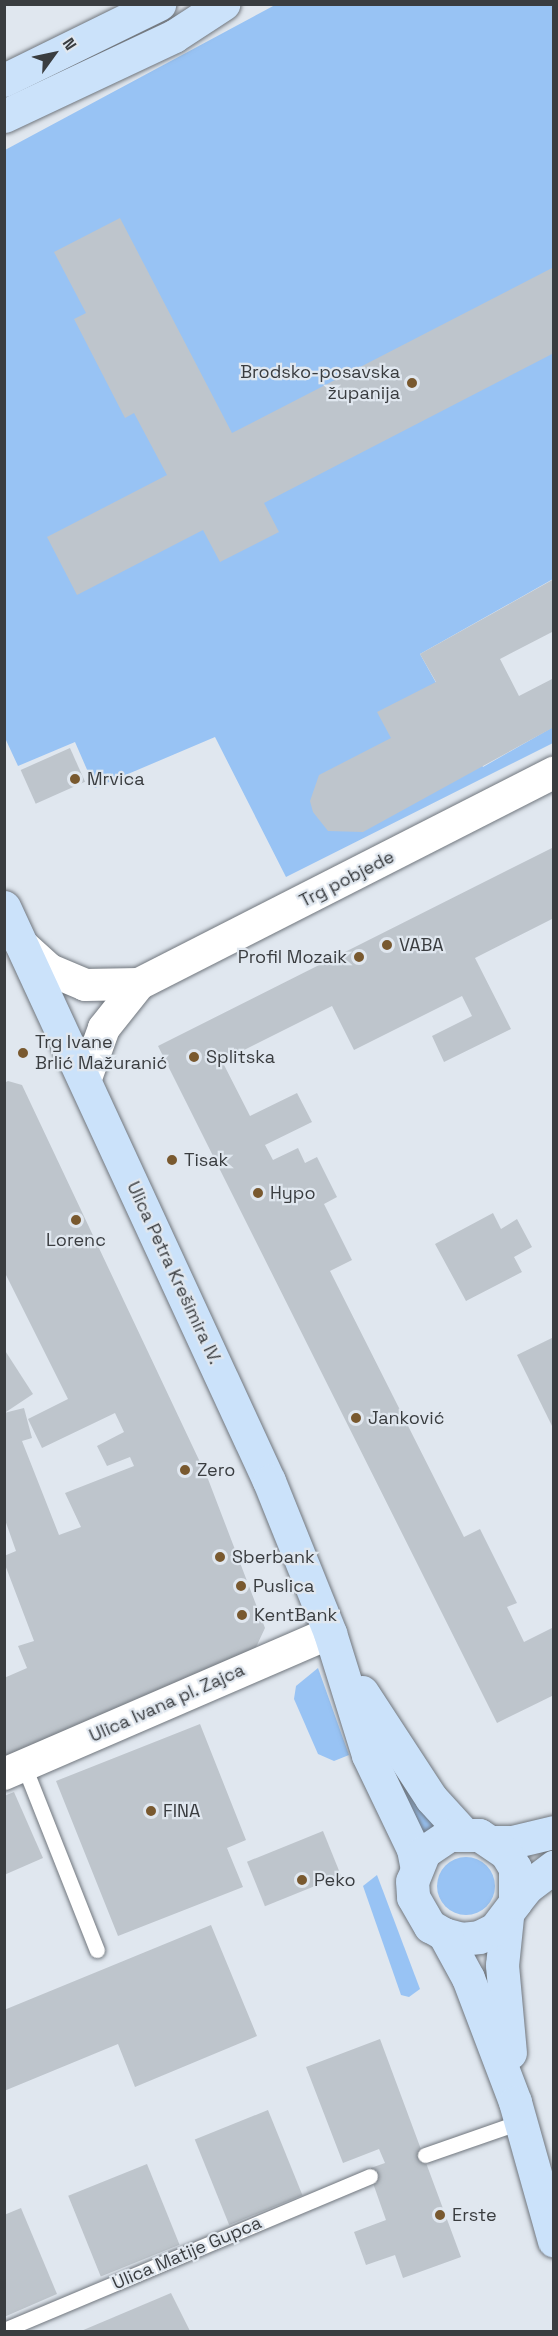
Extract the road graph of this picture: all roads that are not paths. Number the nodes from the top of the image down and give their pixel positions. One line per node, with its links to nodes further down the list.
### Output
1 (159, 4): 3 (main road)
2 (223, 4): 4 (main road)
3 (4, 80)
4 (4, 116)
5 (554, 773): 8 (street, Trg pobjede)
6 (4, 907): 7 (main road, Ulica Petra Krešimira IV.)
7 (21, 944): 8 (street, Trg pobjede); 9 (main road, Ulica Petra Krešimira IV.)
8 (139, 984): 9 (street, Trg pobjede)
9 (85, 1081): 10 (main road, Ulica Petra Krešimira IV.)
10 (332, 1638): 11 (street, Ulica Ivana pl. Zajca); 13 (main road, Ulica Petra Krešimira IV.); 14 (main road, Ulica Petra Krešimira IV.)
11 (14, 1770): 18 (lane)
12 (554, 1832): 13 (main road)
13 (479, 1837): 14 (main road); 16 (main road)
14 (416, 1865): 17 (main road)
15 (554, 1867): 16 (main road)
16 (511, 1909): 17 (main road); 19 (main road)
17 (444, 1934): 19 (main road)
18 (97, 1950)
19 (517, 2112): 20 (lane); 22 (main road)
20 (425, 2155)
21 (370, 2176): 23 (lane, Ulica Matije Gupca)
22 (554, 2241)
23 (4, 2330)

